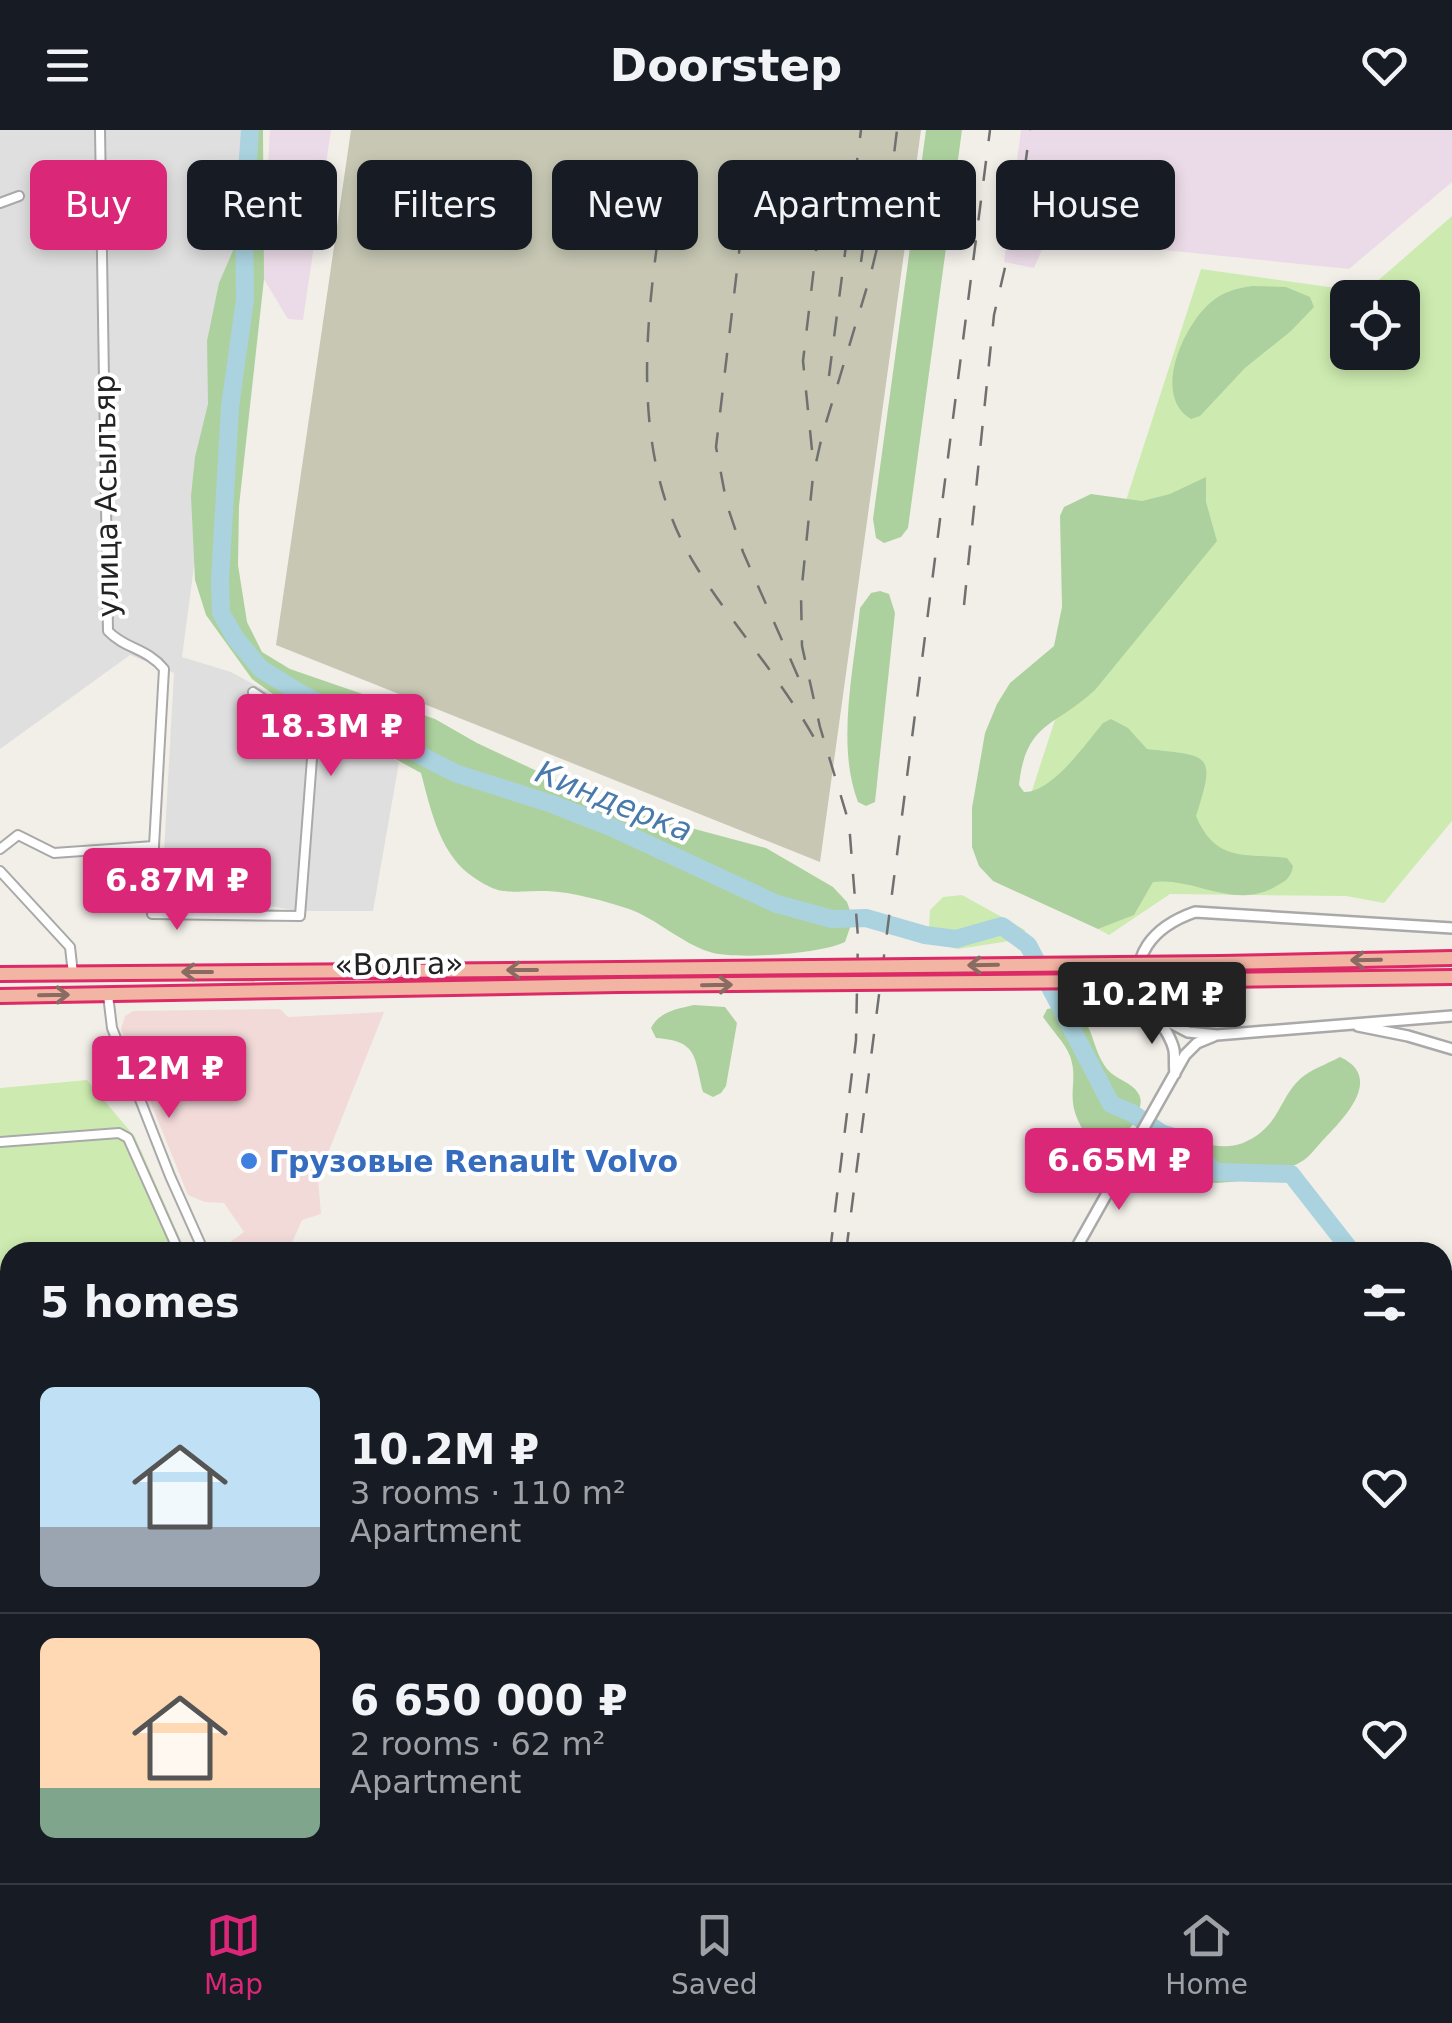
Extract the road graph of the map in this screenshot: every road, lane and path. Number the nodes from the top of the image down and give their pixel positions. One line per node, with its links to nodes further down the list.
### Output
1 (100, 130): 5 (street, улица Асылъяр)
2 (19, 196): 3 (street)
3 (0, 203)
4 (252, 692): 5 (street)
5 (154, 846): 6 (street)
6 (0, 849)
7 (0, 872): 11 (street)
8 (1452, 928): 15 (street)
9 (1452, 958): 11 (highway, «Волга», one-way to 11, bridge)
10 (0, 974): 11 (highway, «Волга»)
11 (72, 974)
12 (1452, 977): 13 (highway, «Волга», one-way to 12, bridge)
13 (108, 994): 14 (highway, «Волга», one-way to 13); 23 (street)
14 (0, 996)
15 (1154, 1014): 18 (street); 20 (street)
16 (1452, 1016): 17 (street)
17 (1350, 1024): 18 (street); 19 (street)
18 (1217, 1035): 20 (street)
19 (1452, 1049)
20 (1175, 1074): 24 (street)
21 (0, 1142): 22 (street)
22 (175, 1242)
23 (200, 1242)
24 (1080, 1242)

